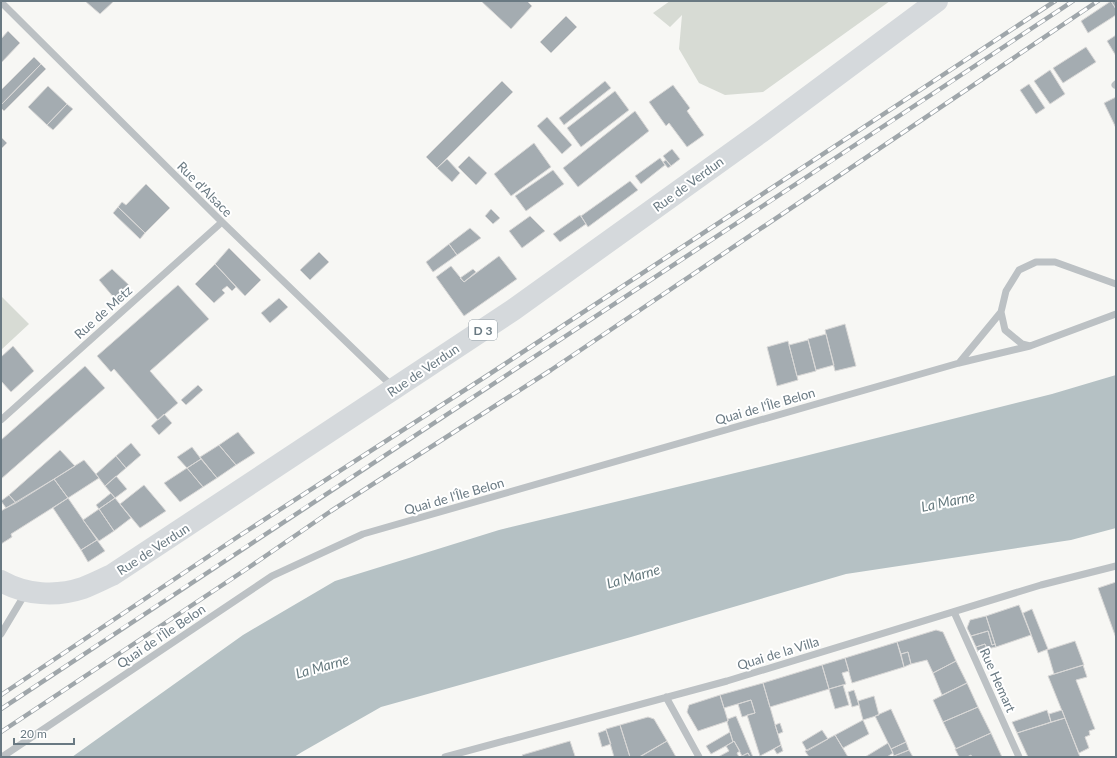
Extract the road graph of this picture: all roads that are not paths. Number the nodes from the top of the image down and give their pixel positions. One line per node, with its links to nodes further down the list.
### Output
1 (937, 1): 9 (main road, Rue de Verdun / D 3)
2 (1, 2): 3 (street, Rue d'Alsace)
3 (222, 222): 9 (street, Rue d'Alsace); 10 (street, Rue de Metz)
4 (1116, 284): 5 (street)
5 (1001, 312): 7 (street); 8 (street)
6 (1116, 314): 7 (street, Quai de l'Île Belon)
7 (1030, 346): 8 (street, Quai de l'Île Belon)
8 (959, 363): 17 (street, Quai de l'Île Belon)
9 (395, 389): 13 (main road, Rue de Verdun / D 3)
10 (1, 420)
11 (1116, 566): 14 (street, Quai de la Villa)
12 (1, 581): 13 (main road, Rue de Verdun / D 3)
13 (26, 592): 15 (street)
14 (954, 612): 16 (street, Quai de la Villa); 20 (street, Rue Hemart)
15 (1, 634)
16 (666, 697): 18 (street, Quai de la Villa); 19 (street)
17 (2, 757)
18 (445, 757)
19 (699, 757)
20 (1020, 757)

